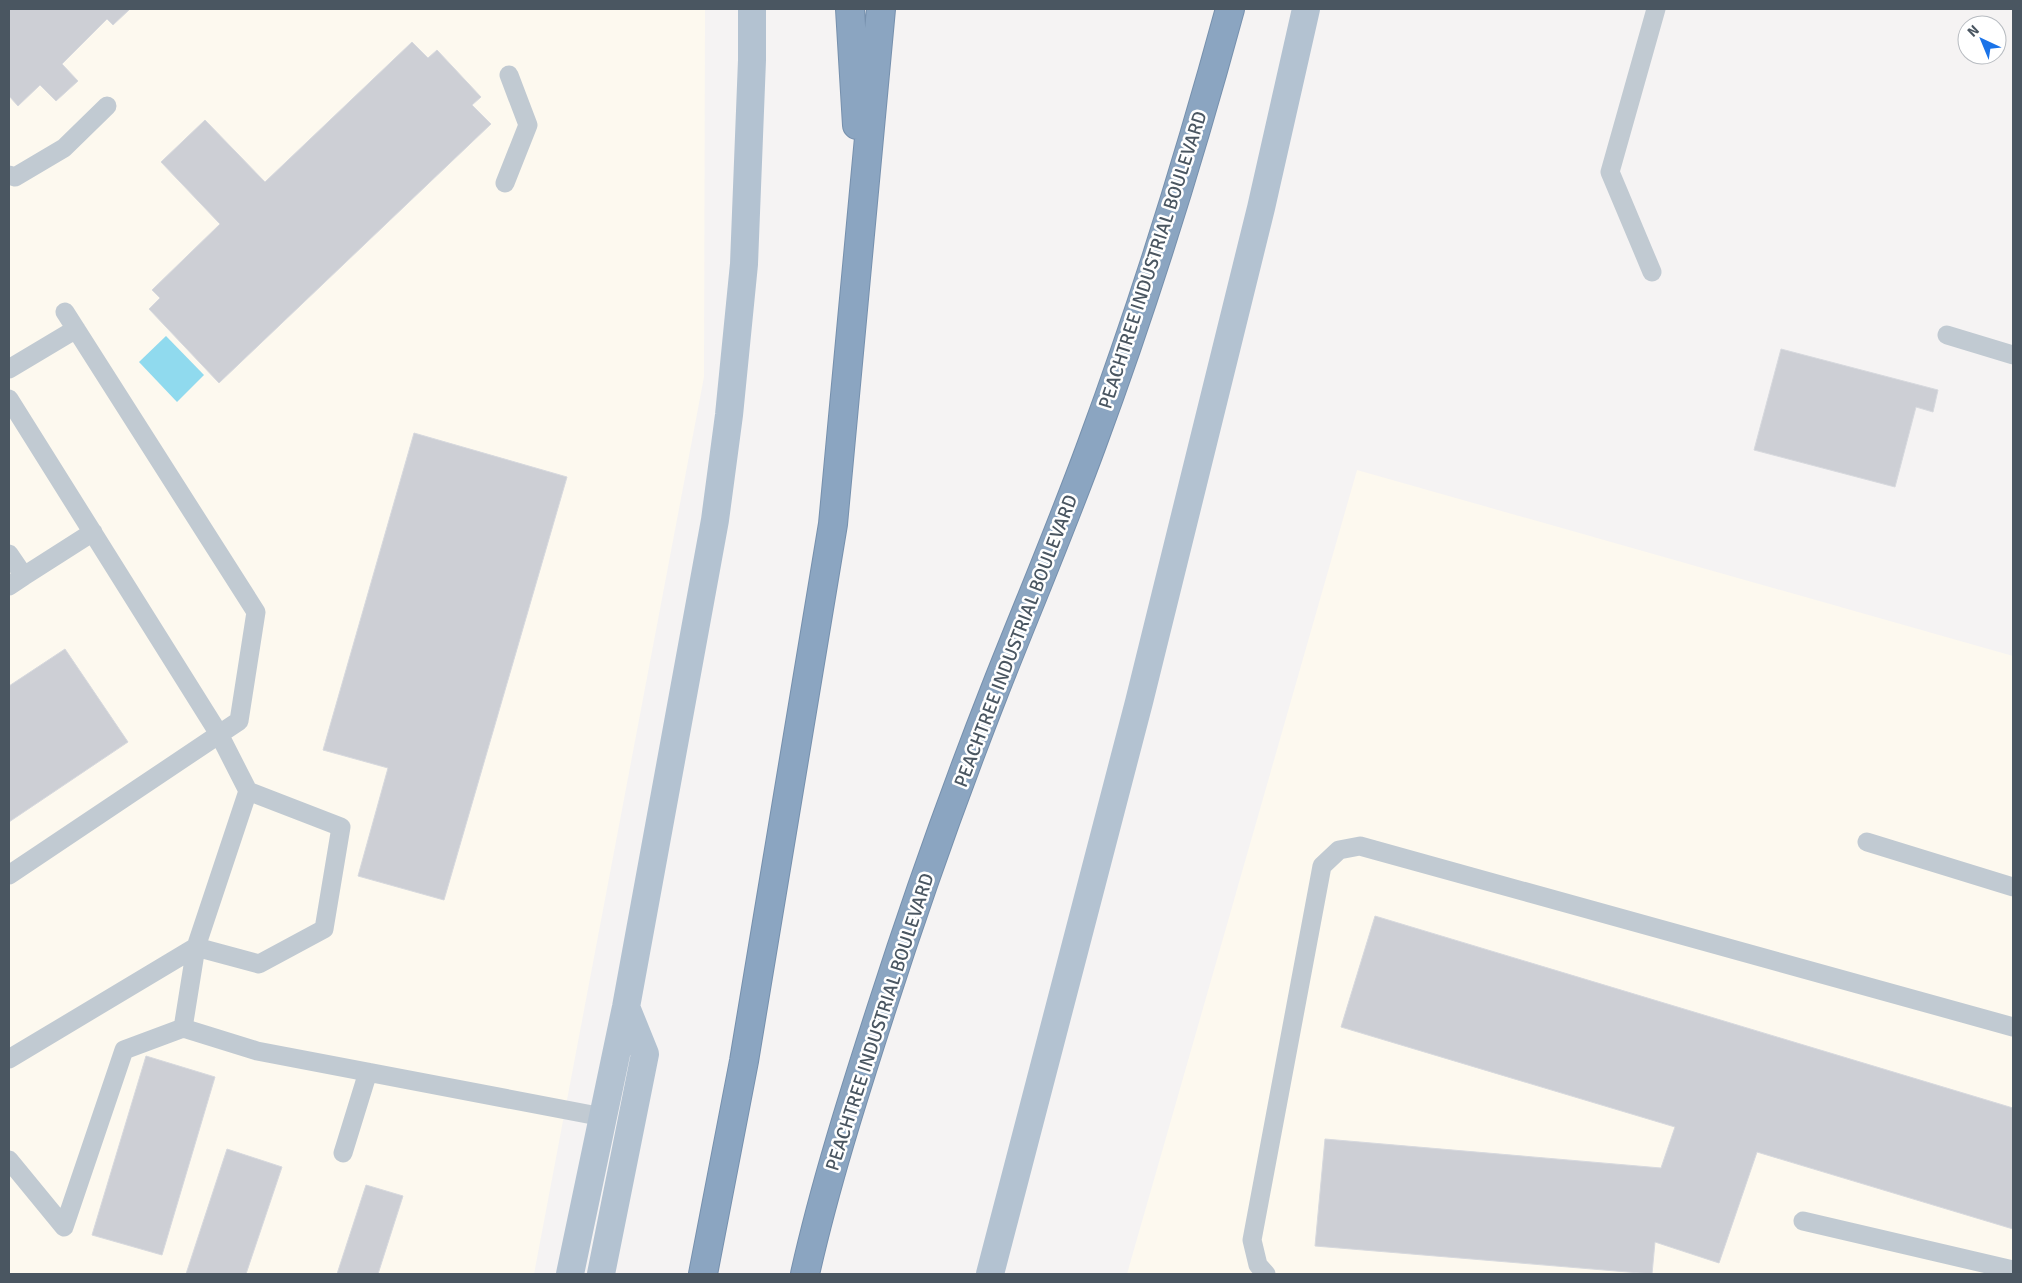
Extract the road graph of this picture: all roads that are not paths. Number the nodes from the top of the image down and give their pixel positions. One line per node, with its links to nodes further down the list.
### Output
1 (752, 9): 28 (main road)
2 (850, 9): 11 (highway)
3 (881, 9): 11 (highway)
4 (1230, 9): 41 (highway, PEACHTREE INDUSTRIAL BOULEVARD)
5 (1306, 9): 42 (main road)
6 (1656, 9): 12 (lane)
7 (509, 75): 10 (lane)
8 (107, 106): 9 (lane)
9 (9, 175)
10 (505, 183)
11 (863, 214): 40 (highway)
12 (1652, 272)
13 (65, 312): 14 (lane)
14 (76, 329): 17 (lane); 22 (lane)
15 (1947, 335): 16 (lane)
16 (2013, 355)
17 (9, 369)
18 (9, 399): 19 (lane)
19 (93, 532): 21 (lane); 22 (lane)
20 (9, 554): 21 (lane)
21 (16, 581)
22 (219, 734): 23 (lane); 25 (lane)
23 (248, 791): 27 (lane); 27 (lane)
24 (1867, 842): 26 (lane)
25 (9, 875)
26 (2013, 887)
27 (196, 947): 30 (lane); 31 (lane)
28 (626, 1007): 33 (main road); 39 (main road)
29 (2013, 1027): 43 (lane)
30 (183, 1028): 32 (lane); 35 (lane)
31 (9, 1059)
32 (368, 1072): 33 (lane); 34 (lane)
33 (603, 1117): 38 (main road)
34 (343, 1153)
35 (9, 1160)
36 (1803, 1221): 37 (lane)
37 (2013, 1270)
38 (570, 1274)
39 (601, 1274)
40 (703, 1274)
41 (805, 1274)
42 (990, 1274)
43 (1266, 1274)

